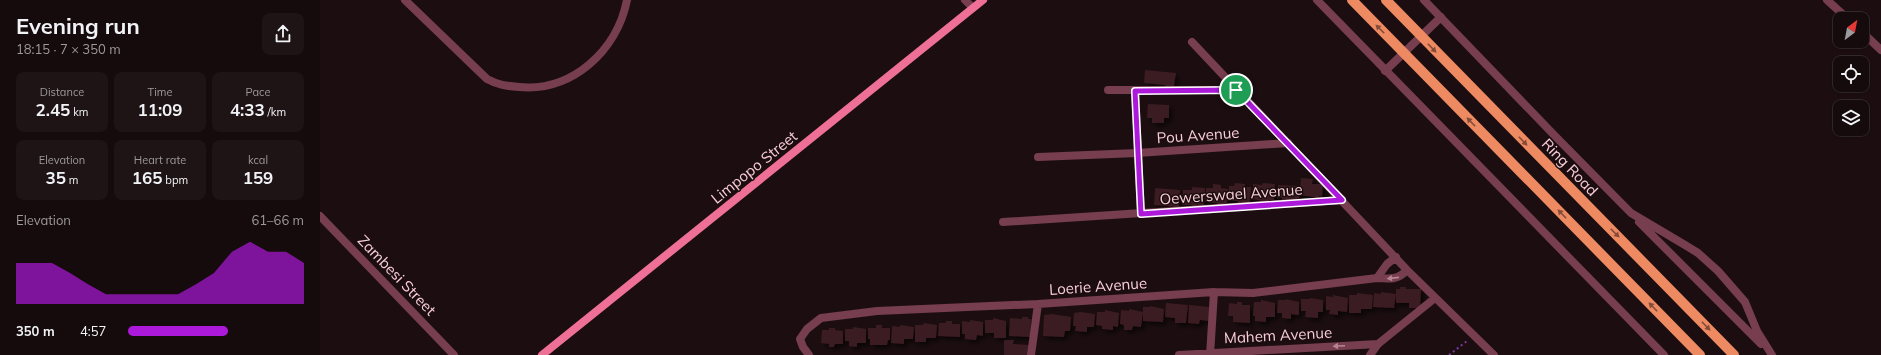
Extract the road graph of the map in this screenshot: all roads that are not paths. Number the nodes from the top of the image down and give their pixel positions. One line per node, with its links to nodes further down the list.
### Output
1 (405, 0): 2 (street)
2 (628, 0)
3 (965, 0): 10 (street)
4 (982, 0): 10 (street, Limpopo Street)
5 (1317, 0): 18 (street)
6 (1352, 0): 17 (main road, one-way to 6)
7 (1386, 0): 13 (main road, Ring Road)
8 (1424, 0): 12 (street, Ring Road)
9 (1827, 0): 11 (street)
10 (973, 8): 40 (street, Limpopo Street)
11 (1840, 12)
12 (1441, 16): 13 (street); 26 (street, Ring Road)
13 (1420, 36): 17 (street); 48 (main road, Ring Road, one-way to 48)
14 (1869, 39): 16 (street)
15 (1192, 42): 20 (street)
16 (1881, 50)
17 (1403, 52): 18 (street); 47 (main road, one-way to 17)
18 (1385, 70): 46 (street)
19 (1108, 90): 21 (street)
20 (1236, 90): 21 (street); 22 (street)
21 (1135, 91): 23 (street)
22 (1288, 143): 23 (street, Pou Avenue); 25 (street)
23 (1137, 153): 24 (street, Pou Avenue); 27 (street)
24 (1038, 157)
25 (1342, 200): 27 (street, Oewerswael Avenue); 30 (street)
26 (1631, 213): 37 (street, Ring Road); 37 (street, Ring Road)
27 (1141, 214): 29 (street, Oewerswael Avenue)
28 (320, 216): 39 (street, Zambesi Street)
29 (1003, 222)
30 (1396, 257): 31 (street); 32 (street)
31 (1408, 270): 32 (street, Loerie Avenue, one-way to 32); 34 (street)
32 (1377, 278): 33 (street, Loerie Avenue)
33 (1214, 292): 35 (street, Loerie Avenue); 38 (street)
34 (1435, 298): 36 (street); 45 (street)
35 (1038, 304): 41 (street, Loerie Avenue); 42 (street)
36 (1378, 344): 38 (street, Mahem Avenue, one-way to 38); 44 (street)
37 (1770, 353)
38 (1210, 354): 43 (street, Mahem Avenue)
39 (454, 355)
40 (542, 355)
41 (809, 355)
42 (1031, 355)
43 (1180, 355)
44 (1370, 355)
45 (1494, 355)
46 (1664, 355)
47 (1700, 355)
48 (1734, 355)

